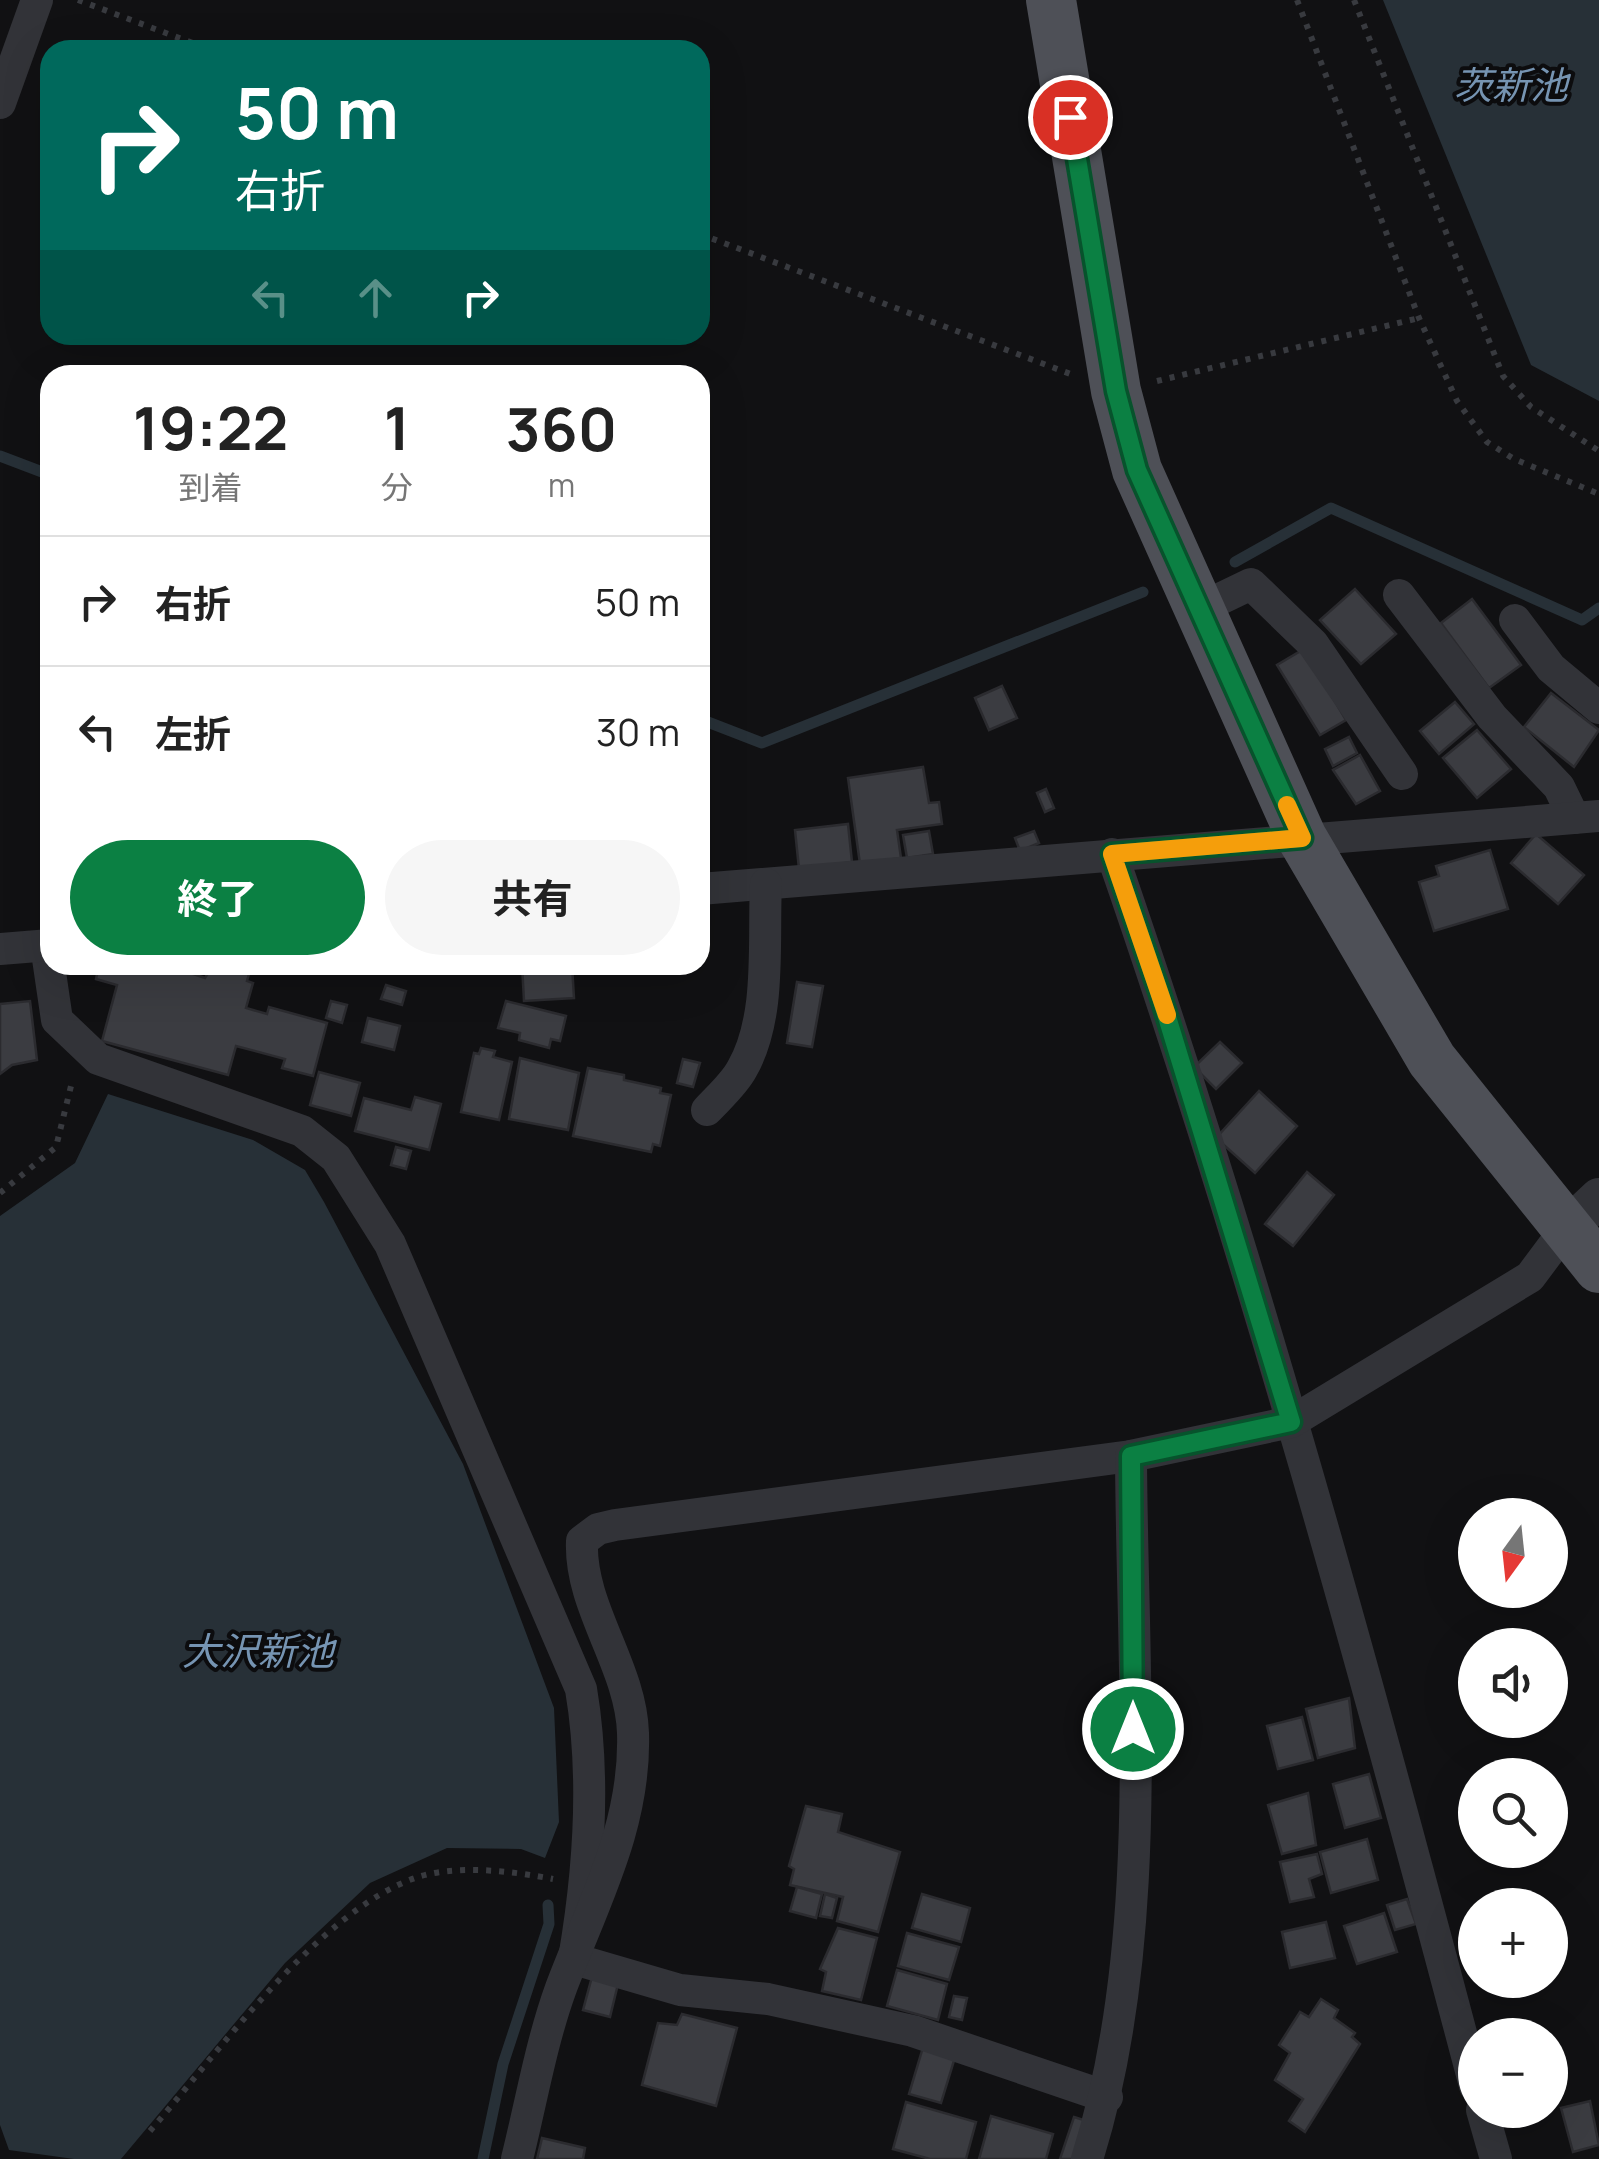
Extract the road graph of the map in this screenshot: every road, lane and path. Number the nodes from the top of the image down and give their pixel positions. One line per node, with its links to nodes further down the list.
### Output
1 (37, 0): 7 (street)
2 (78, 0): 6 (path)
3 (1051, 0): 10 (main road)
4 (1296, 0): 9 (path)
5 (1354, 0): 11 (path)
6 (184, 40)
7 (0, 103)
8 (710, 238): 10 (path)
9 (1419, 318): 10 (path); 12 (path)
10 (1116, 391): 14 (main road)
11 (1599, 451)
12 (1599, 494)
13 (1399, 595): 18 (street)
14 (1199, 609): 17 (street); 19 (main road)
15 (1515, 620): 16 (street)
16 (1599, 708)
17 (1402, 774)
18 (1586, 817): 19 (street)
19 (1302, 838): 20 (street); 29 (main road)
20 (1112, 854): 21 (street); 31 (street)
21 (766, 884): 22 (street); 27 (street)
22 (710, 888)
23 (40, 946): 24 (street)
24 (0, 949)
25 (51, 975): 26 (street)
26 (80, 1042): 28 (path); 33 (street)
27 (707, 1110)
28 (0, 1194)
29 (1582, 1214): 30 (main road); 31 (street)
30 (1599, 1268)
31 (1291, 1422): 32 (street); 35 (street)
32 (1131, 1456): 34 (street); 36 (street)
33 (586, 1885): 34 (street); 38 (path)
34 (574, 1959): 36 (street); 39 (street)
35 (1458, 2025)
36 (1106, 2097): 40 (street)
37 (1487, 2128): 41 (street)
38 (150, 2131)
39 (517, 2159)
40 (1087, 2159)
41 (1496, 2159)

